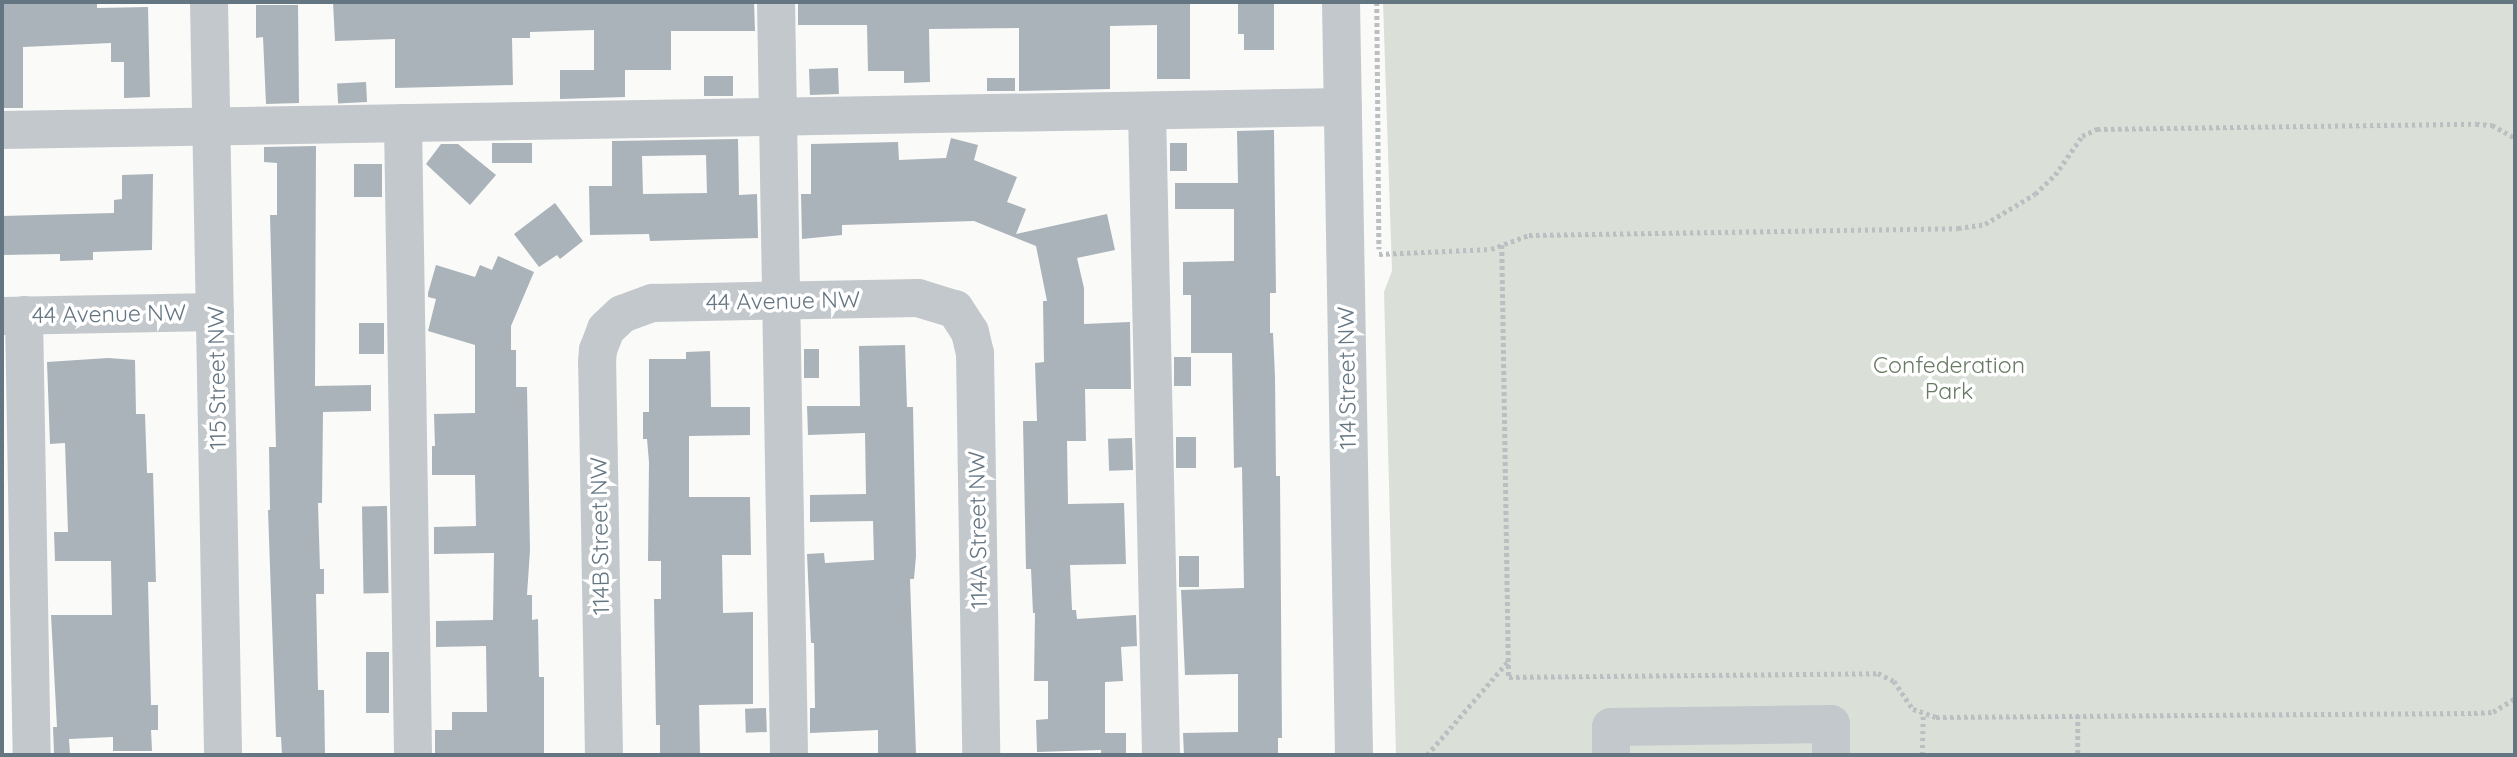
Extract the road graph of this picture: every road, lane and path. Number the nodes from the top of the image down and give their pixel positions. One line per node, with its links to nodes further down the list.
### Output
1 (209, 2): 8 (street, 115 Street NW)
2 (776, 2): 6 (street)
3 (1340, 2): 4 (street, 114 Street NW)
4 (1343, 107): 5 (street); 30 (street, 114 Street NW)
5 (1147, 112): 6 (street); 29 (street)
6 (779, 116): 7 (street); 13 (street)
7 (403, 123): 8 (street); 25 (street)
8 (211, 125): 9 (street); 15 (street, 115 Street NW)
9 (2, 130)
10 (2515, 138): 11 (path)
11 (1502, 246): 12 (path); 19 (path)
12 (1379, 254)
13 (782, 300): 14 (street, 44 Avenue NW); 17 (street, 44 Avenue NW); 27 (street)
14 (955, 310): 28 (street, 114A Street NW)
15 (215, 312): 16 (street, 44 Avenue NW); 24 (street, 115 Street NW)
16 (13, 315): 18 (street)
17 (613, 320): 26 (street, 114B Street NW)
18 (15, 500): 23 (street)
19 (1508, 660): 21 (path); 31 (path)
20 (2515, 698): 22 (path)
21 (1923, 715): 22 (path); 34 (path)
22 (2078, 715): 35 (path)
23 (32, 755)
24 (223, 755)
25 (413, 755)
26 (604, 755)
27 (789, 755)
28 (981, 755)
29 (1161, 755)
30 (1354, 755)
31 (1427, 755)
32 (1611, 755): 33 (street)
33 (1831, 755)
34 (1922, 755)
35 (2078, 755)

